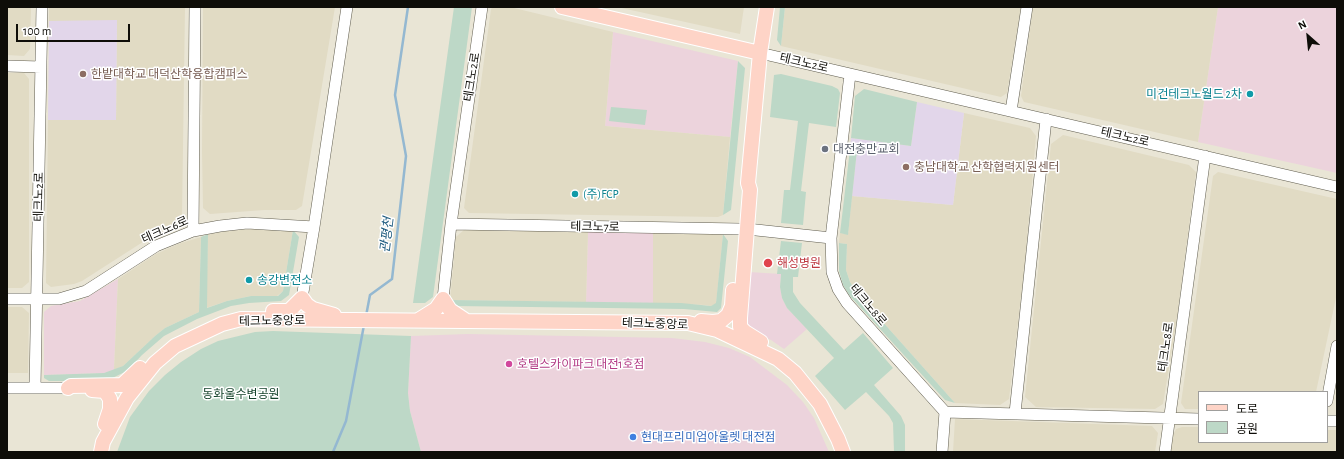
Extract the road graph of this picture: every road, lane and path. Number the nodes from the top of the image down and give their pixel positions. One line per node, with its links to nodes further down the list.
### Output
1 (42, 7): 10 (street, 테크노2로)
2 (195, 7): 19 (street)
3 (347, 7): 17 (street)
4 (482, 7): 16 (street, 테크노2로)
5 (562, 7): 8 (main road, 테크노2로)
6 (767, 7): 8 (main road)
7 (1027, 7): 12 (street)
8 (760, 53): 11 (street, 테크노2로); 18 (main road)
9 (7, 66): 10 (street)
10 (40, 67): 23 (street, 테크노2로)
11 (850, 74): 12 (street, 테크노2로); 20 (street, 테크노8로)
12 (1011, 111): 13 (street, 테크노2로)
13 (1046, 119): 14 (street, 테크노2로); 38 (street)
14 (1205, 156): 15 (street, 테크노2로); 39 (street, 테크노8로)
15 (1337, 187)
16 (450, 224): 18 (street, 테크노7로); 24 (street)
17 (314, 227): 19 (street, 테크노6로); 21 (street)
18 (743, 229): 20 (street, 테크노7로); 29 (main road); 32 (main road)
19 (193, 231): 23 (street, 테크노6로)
20 (831, 238): 37 (street, 테크노8로)
21 (302, 298): 25 (main road); 26 (main road)
22 (7, 299): 23 (street, 테크노6로)
23 (37, 299): 34 (street, 테크노2로)
24 (443, 299): 27 (main road); 28 (main road)
25 (313, 315): 26 (main road, 테크노중앙로); 27 (main road, 테크노중앙로)
26 (241, 319): 30 (main road, 테크노중앙로)
27 (415, 320): 28 (main road, 테크노중앙로)
28 (465, 320): 29 (main road, 테크노중앙로)
29 (688, 323): 32 (main road, 테크노중앙로)
30 (175, 346): 35 (main road); 41 (main road, 테크노중앙로)
31 (1337, 346): 36 (street)
32 (778, 359): 42 (main road, 테크노중앙로)
33 (7, 388): 34 (street)
34 (35, 388): 35 (street)
35 (68, 388): 41 (main road)
36 (1328, 396)
37 (945, 412): 38 (street); 43 (street)
38 (1015, 413): 39 (street)
39 (1169, 418): 40 (street); 44 (street, 테크노8로)
40 (1198, 419)
41 (102, 447)
42 (843, 452)
43 (942, 452)
44 (1165, 452)

